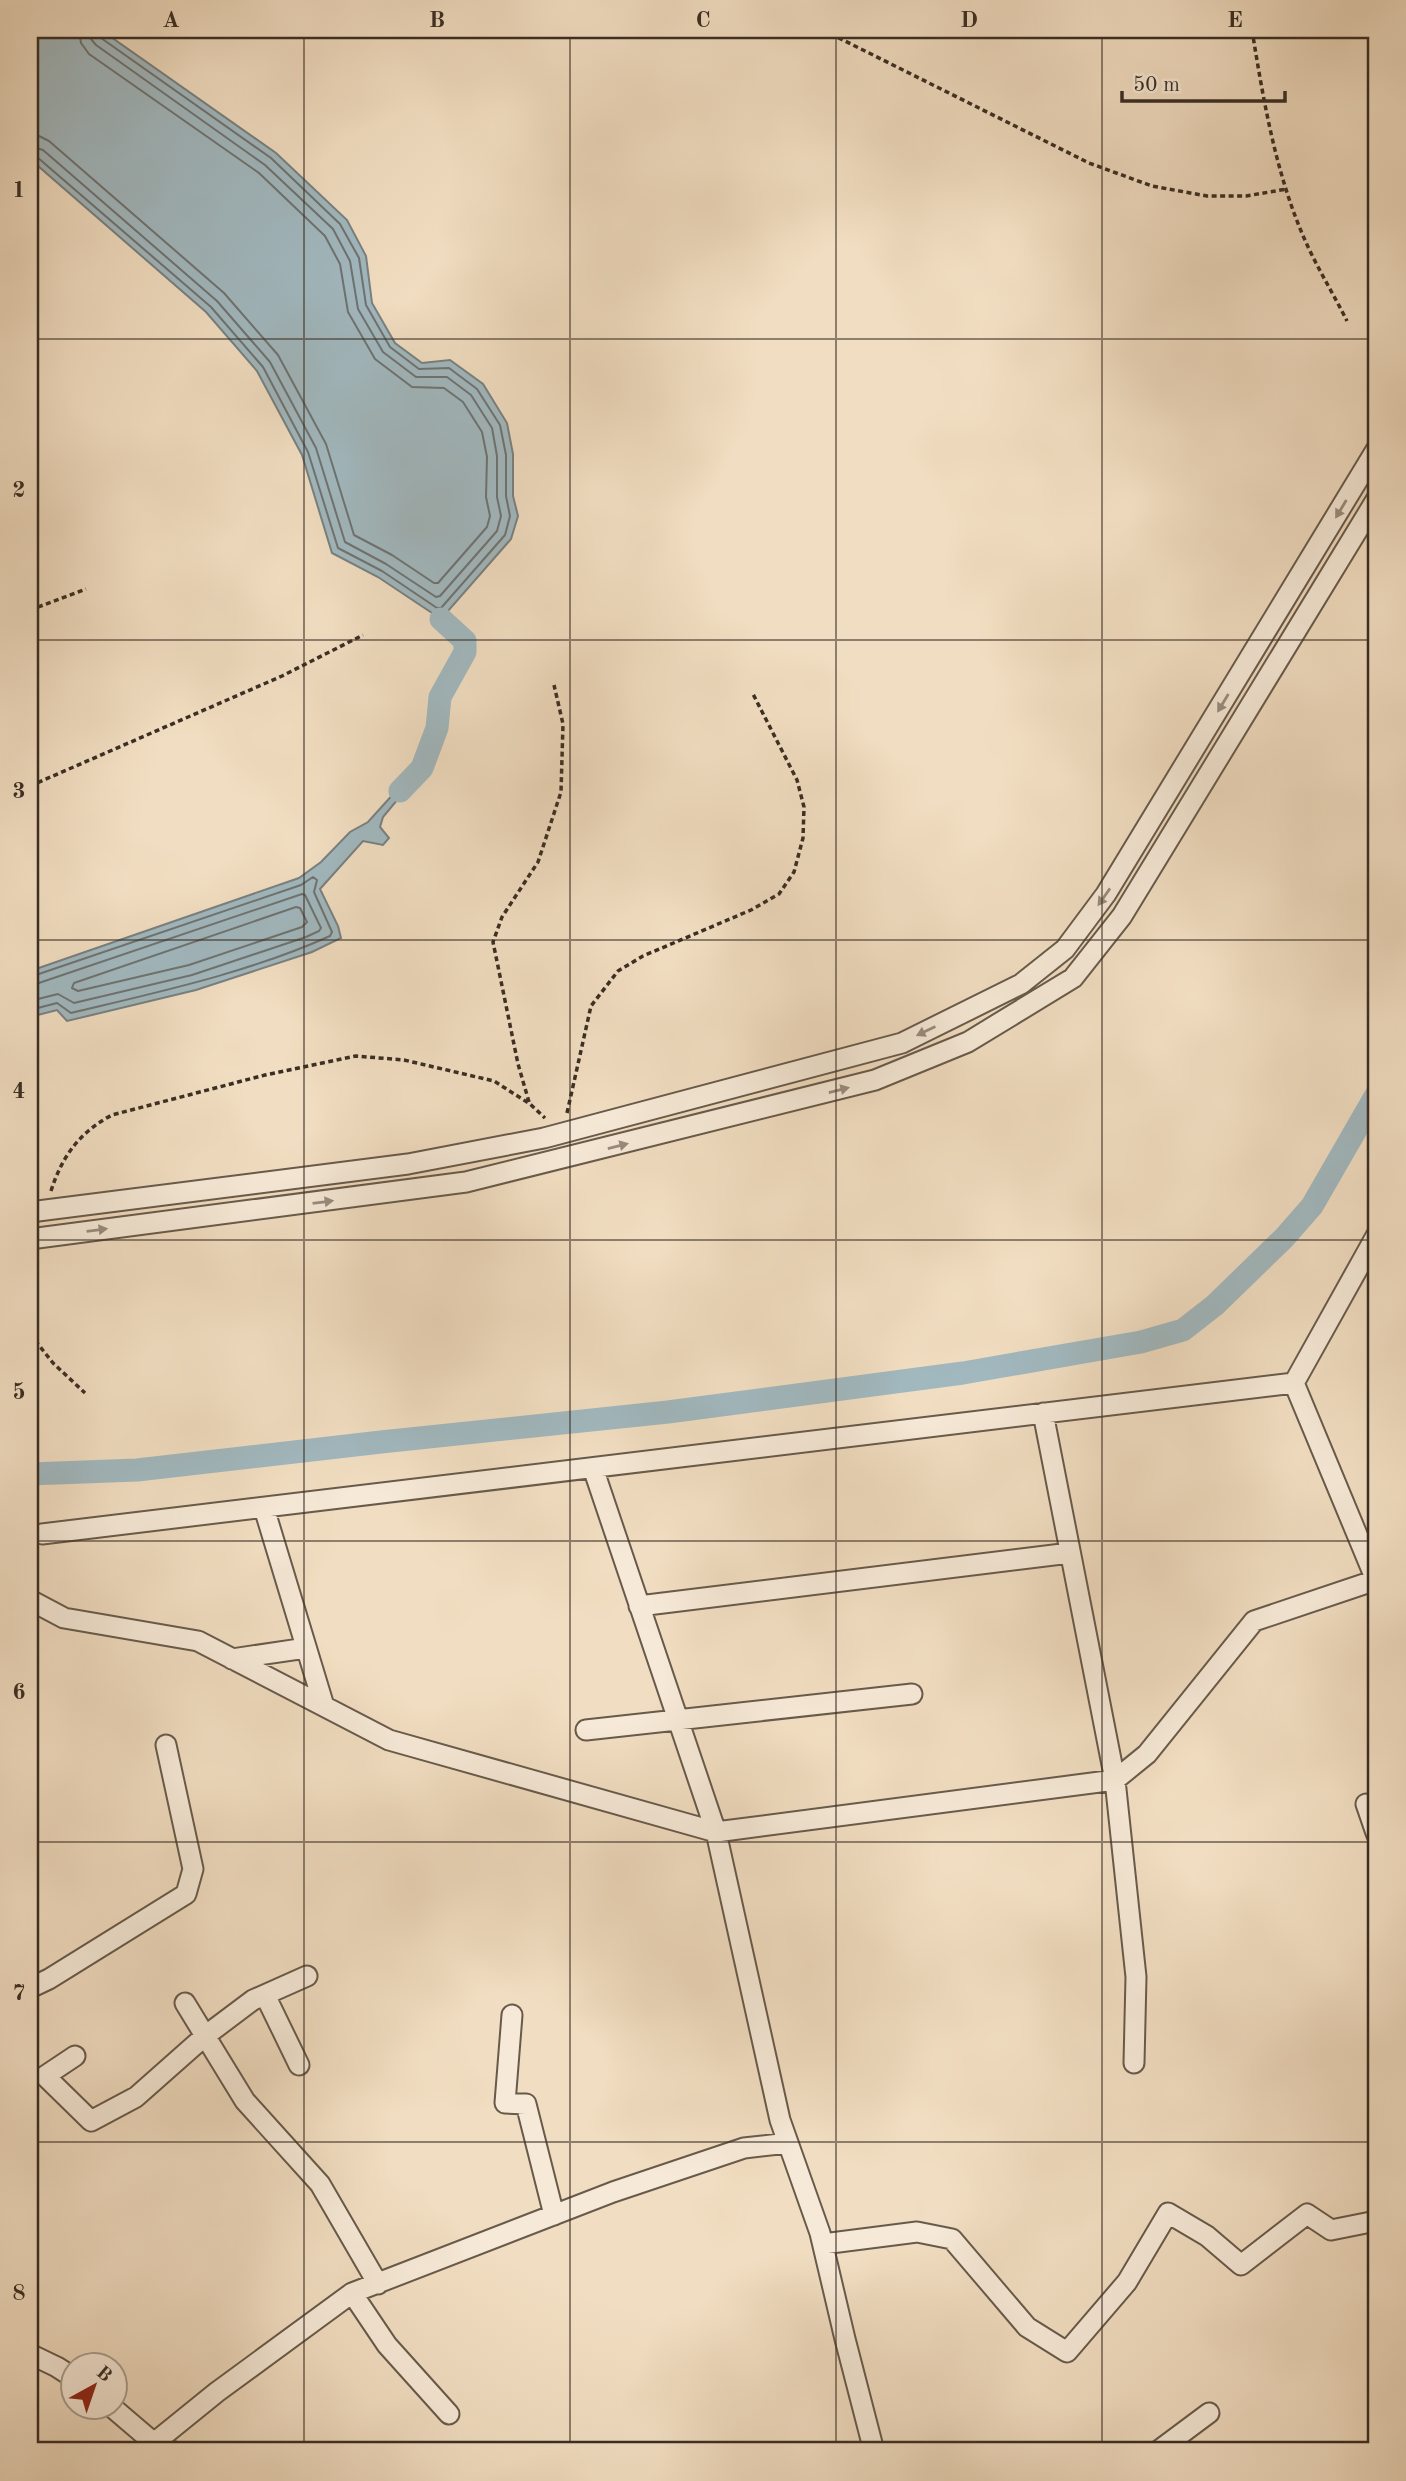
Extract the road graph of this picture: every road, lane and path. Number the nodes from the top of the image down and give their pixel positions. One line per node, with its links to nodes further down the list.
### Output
1 (823, 30): 3 (path)
2 (1252, 30): 3 (path)
3 (1287, 189): 4 (path)
4 (1347, 321)
5 (1376, 450): 13 (street, one-way to 13)
6 (1376, 500): 14 (street)
7 (86, 589): 8 (path)
8 (30, 610)
9 (363, 635): 12 (path)
10 (554, 685): 15 (path)
11 (753, 694): 16 (path)
12 (30, 786)
13 (1142, 836): 14 (street); 16 (street, one-way to 16)
14 (1163, 850): 17 (street, one-way to 14)
15 (530, 1104): 16 (path); 18 (path)
16 (562, 1133): 17 (street); 18 (street)
17 (569, 1158): 19 (street, one-way to 17)
18 (37, 1211): 19 (street)
19 (50, 1236): 21 (street)
20 (1376, 1236): 23 (street)
21 (30, 1239)
22 (30, 1334): 24 (path)
23 (1294, 1383): 25 (street); 30 (street)
24 (85, 1393)
25 (1043, 1413): 26 (street); 29 (street)
26 (593, 1468): 27 (street); 32 (street)
27 (264, 1508): 28 (street); 33 (street)
28 (42, 1534)
29 (1070, 1553): 32 (street); 40 (street)
30 (1376, 1580): 40 (street)
31 (30, 1600): 34 (street)
32 (639, 1606): 37 (street)
33 (306, 1648): 34 (street); 36 (street)
34 (232, 1659): 36 (street)
35 (912, 1694): 37 (street)
36 (324, 1706): 42 (street)
37 (678, 1720): 38 (street); 42 (street)
38 (586, 1730)
39 (166, 1745): 45 (street)
40 (1115, 1780): 42 (street); 51 (street)
41 (1366, 1804): 43 (street)
42 (716, 1832): 54 (street)
43 (1376, 1833)
44 (307, 1976): 46 (street)
45 (30, 1988)
46 (265, 1995): 49 (street); 52 (street)
47 (185, 2003): 49 (street)
48 (512, 2015): 55 (street)
49 (205, 2036): 53 (street); 58 (street)
50 (75, 2056): 53 (street)
51 (1134, 2063)
52 (299, 2065)
53 (37, 2081)
54 (788, 2143): 55 (street); 57 (street)
55 (554, 2215): 58 (street)
56 (1376, 2221): 57 (street)
57 (823, 2244): 67 (street)
58 (378, 2284): 59 (street)
59 (352, 2293): 63 (street); 65 (street)
60 (30, 2354): 61 (street)
61 (60, 2369)
62 (1209, 2413): 68 (street)
63 (449, 2414)
64 (128, 2422): 65 (street)
65 (152, 2447): 66 (street)
66 (172, 2451)
67 (874, 2451)
68 (1158, 2451)

